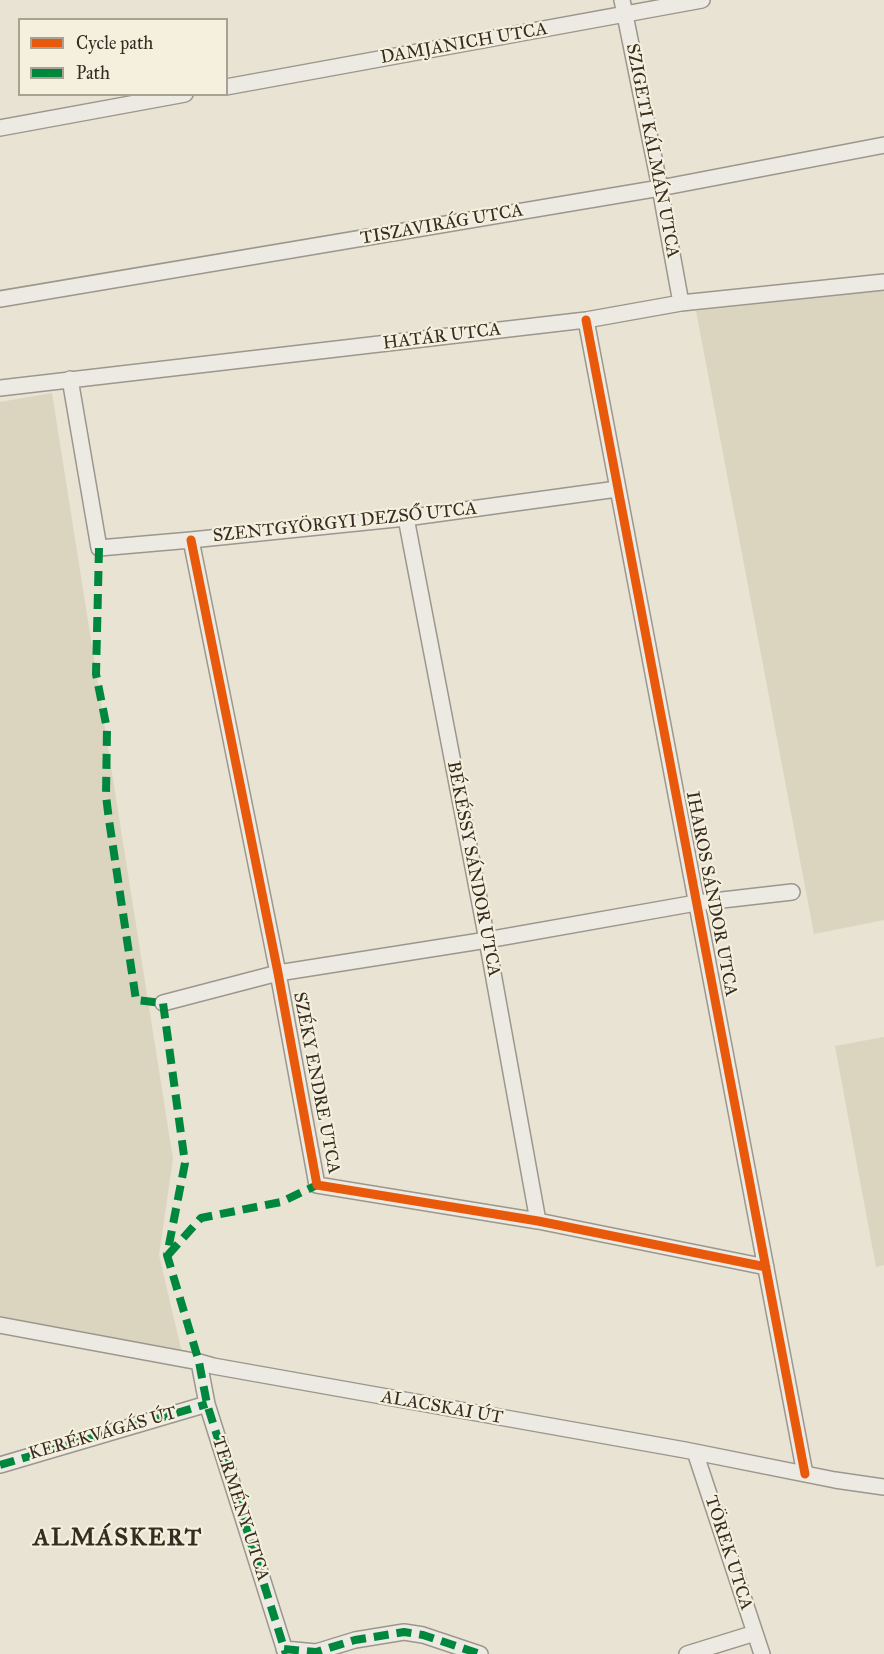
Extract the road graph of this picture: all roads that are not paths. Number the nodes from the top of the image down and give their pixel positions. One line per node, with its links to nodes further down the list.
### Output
1 (702, 0): 2 (street, DAMJANICH UTCA)
2 (623, 7): 3 (street, DAMJANICH UTCA); 7 (street, SZIGETI KÁLMÁN UTCA)
3 (228, 87)
4 (174, 96): 5 (street)
5 (0, 128)
6 (884, 145): 7 (street, TISZAVIRÁG UTCA)
7 (660, 188): 9 (street, TISZAVIRÁG UTCA); 10 (street, SZIGETI KÁLMÁN UTCA)
8 (884, 282): 10 (street, HATÁR UTCA)
9 (0, 299)
10 (681, 303): 11 (street, HATÁR UTCA)
11 (586, 320): 12 (street, HATÁR UTCA); 14 (street, IHAROS SÁNDOR UTCA)
12 (70, 379): 13 (street, HATÁR UTCA); 16 (street, SZENTGYÖRGYI DEZSŐ UTCA)
13 (0, 388)
14 (617, 489): 15 (street, SZENTGYÖRGYI DEZSŐ UTCA); 18 (street, IHAROS SÁNDOR UTCA)
15 (405, 518): 16 (street, SZENTGYÖRGYI DEZSŐ UTCA); 19 (street, BÉKÉSSY SÁNDOR UTCA)
16 (191, 540): 20 (street, SZÉKY ENDRE UTCA)
17 (792, 892): 18 (street)
18 (696, 903): 19 (street); 23 (street, IHAROS SÁNDOR UTCA)
19 (487, 940): 20 (street); 22 (street, BÉKÉSSY SÁNDOR UTCA)
20 (278, 973): 21 (street); 22 (street, SZÉKY ENDRE UTCA)
21 (163, 1003)
22 (538, 1221): 23 (street, SZÉKY ENDRE UTCA)
23 (766, 1267): 29 (street, IHAROS SÁNDOR UTCA)
24 (0, 1325): 25 (street, ALACSKAI ÚT)
25 (199, 1362): 26 (street, TERMÉNY UTCA); 27 (street, ALACSKAI ÚT)
26 (207, 1404): 28 (street, KERÉKVÁGÁS ÚT); 32 (street, TERMÉNY UTCA)
27 (695, 1452): 29 (street, ALACSKAI ÚT); 31 (street, TÖREK UTCA)
28 (0, 1465)
29 (805, 1474): 30 (street, ALACSKAI ÚT)
30 (884, 1487)
31 (755, 1633): 34 (street); 35 (street, TÖREK UTCA)
32 (285, 1651): 33 (street)
33 (480, 1654)
34 (687, 1654)
35 (762, 1654)

